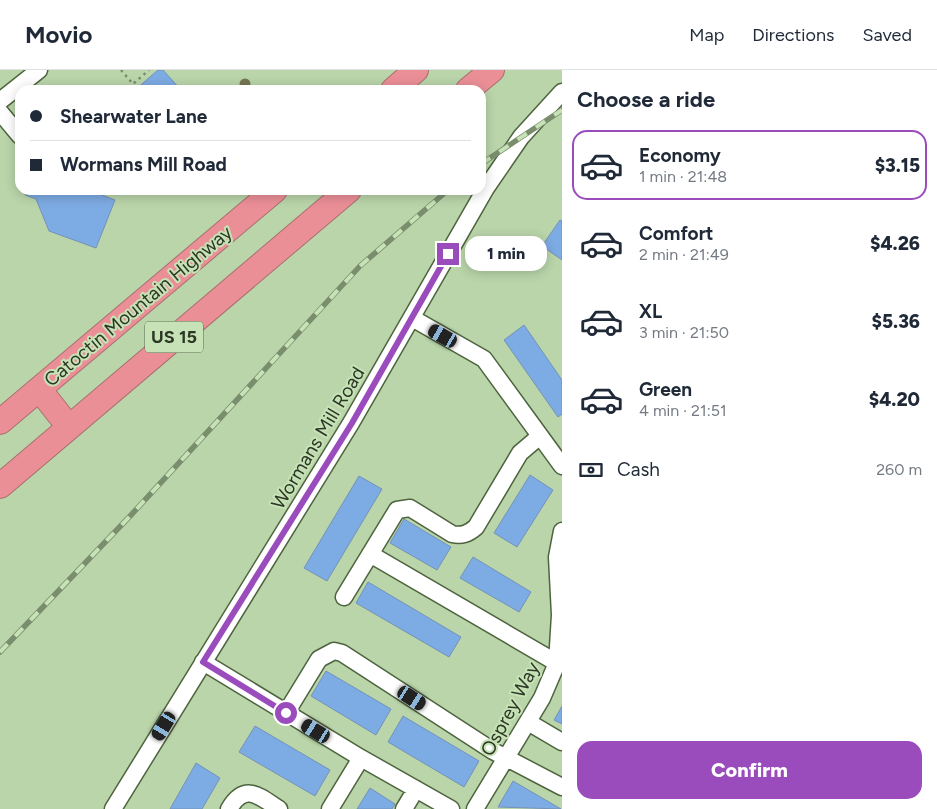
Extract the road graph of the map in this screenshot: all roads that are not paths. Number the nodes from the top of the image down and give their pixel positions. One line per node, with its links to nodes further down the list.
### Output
1 (39, 70): 4 (street)
2 (416, 70): 5 (highway)
3 (492, 70): 6 (highway)
4 (20, 85)
5 (399, 85)
6 (474, 85)
7 (15, 89): 9 (street)
8 (562, 92): 12 (street, Wormans Mill Road)
9 (0, 101)
10 (0, 112): 11 (street)
11 (15, 130)
12 (486, 188)
13 (269, 195): 17 (highway, Catoctin Mountain Highway / US 15)
14 (343, 195): 19 (highway, US 15)
15 (482, 195): 16 (street, Wormans Mill Road)
16 (412, 318): 20 (street); 26 (street, Wormans Mill Road)
17 (39, 389): 18 (highway, Catoctin Mountain Highway / US 15); 19 (highway)
18 (0, 422)
19 (69, 428): 22 (highway, US 15)
20 (540, 436): 21 (street); 24 (street)
21 (562, 466)
22 (0, 486)
23 (562, 532): 27 (street, Osprey Way)
24 (370, 554): 25 (street); 27 (street)
25 (344, 597)
26 (203, 662): 28 (street); 35 (street, Wormans Mill Road)
27 (557, 664): 29 (street, Osprey Way)
28 (286, 713): 31 (street); 32 (street)
29 (528, 722): 30 (street); 32 (street, Osprey Way)
30 (562, 742)
31 (361, 758): 34 (street); 38 (street)
32 (507, 759): 33 (street); 41 (street, Osprey Way)
33 (562, 788)
34 (416, 789): 39 (street); 40 (street)
35 (113, 809)
36 (229, 809): 37 (street)
37 (279, 809)
38 (330, 809)
39 (404, 809)
40 (450, 809)
41 (475, 809)

